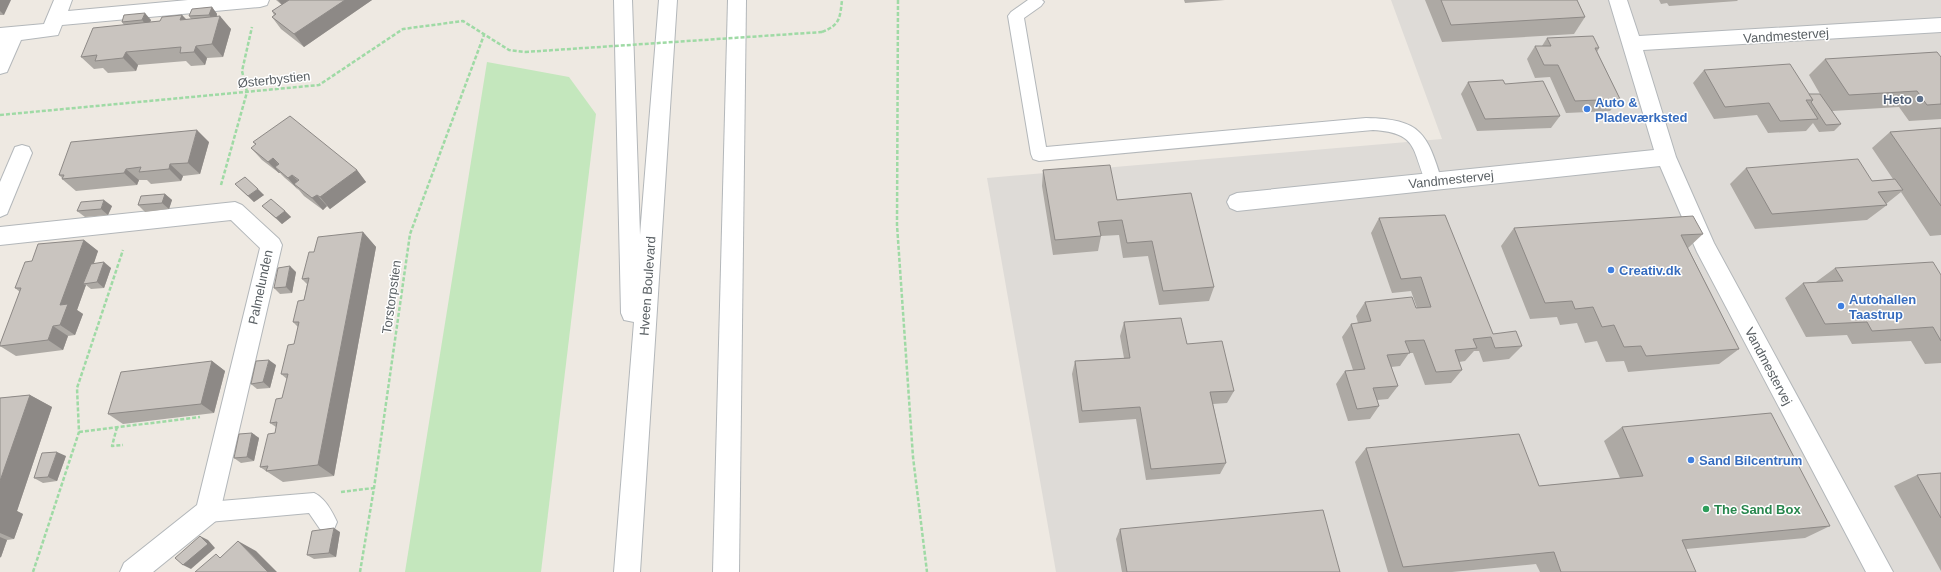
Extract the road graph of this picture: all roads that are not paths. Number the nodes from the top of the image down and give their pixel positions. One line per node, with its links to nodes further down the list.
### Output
1 (64, 0): 8 (street)
2 (623, 0): 19 (street)
3 (668, 0): 19 (street, Hveen Boulevard)
4 (738, 0): 24 (street)
5 (1618, 0): 11 (street, Vandmestervej)
6 (259, 1): 8 (street)
7 (1036, 2): 15 (lane)
8 (56, 19): 10 (street)
9 (1941, 25): 11 (street, Vandmestervej)
10 (7, 35): 12 (street)
11 (1631, 44): 14 (street, Vandmestervej)
12 (0, 67)
13 (22, 153): 17 (street)
14 (1666, 157): 15 (street, Vandmestervej); 25 (street, Vandmestervej)
15 (1434, 181): 16 (street, Vandmestervej)
16 (1237, 202)
17 (0, 208)
18 (0, 236): 20 (street, Palmelunden)
19 (635, 442): 23 (street, Hveen Boulevard)
20 (208, 512): 21 (lane); 22 (street)
21 (327, 522)
22 (133, 572)
23 (627, 572)
24 (726, 572)
25 (1880, 572)

